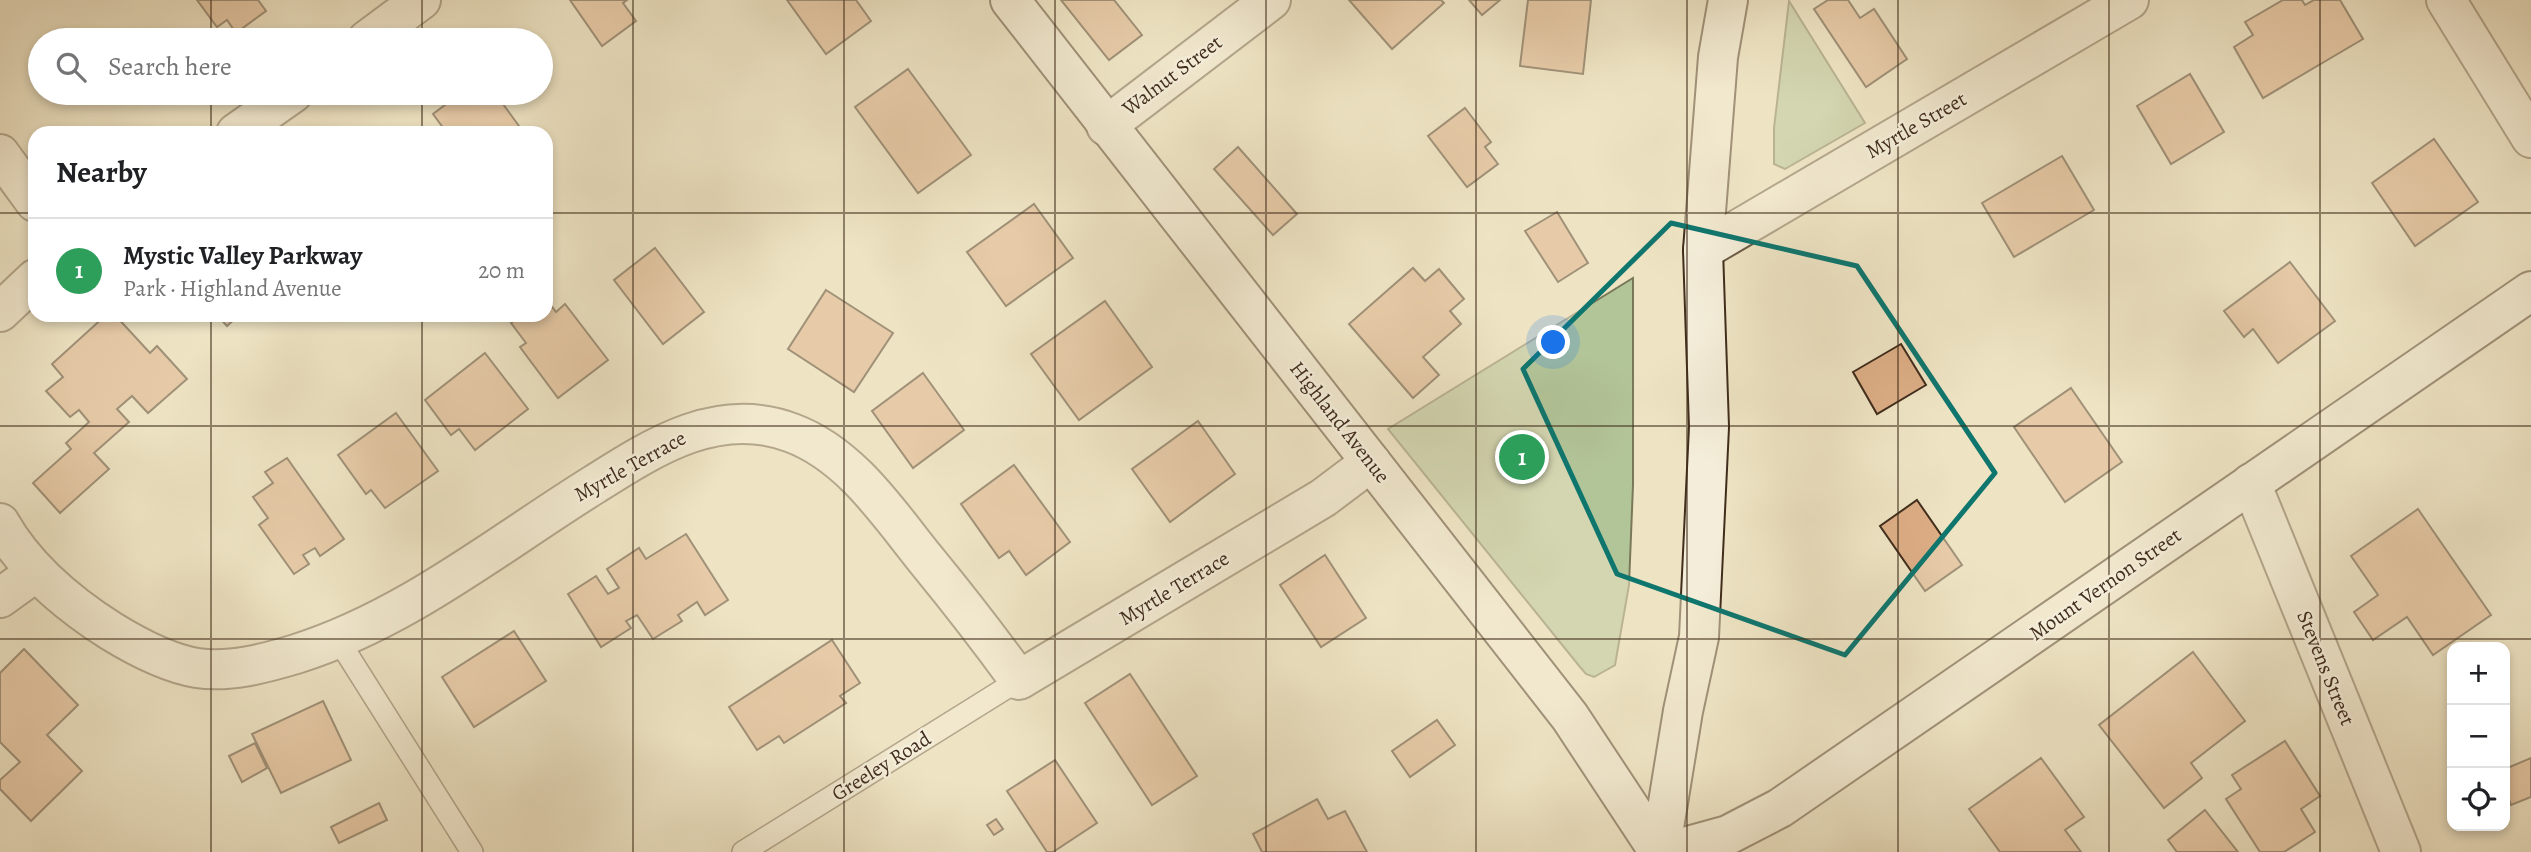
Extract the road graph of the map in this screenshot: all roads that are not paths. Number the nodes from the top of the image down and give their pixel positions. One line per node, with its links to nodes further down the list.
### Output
1 (421, 0): 7 (street)
2 (1010, 0): 10 (street, Highland Avenue)
3 (1271, 0): 10 (street, Walnut Street)
4 (1728, 0): 14 (street)
5 (2129, 0): 14 (street, Myrtle Street)
6 (2445, 0): 11 (street)
7 (382, 28)
8 (276, 105): 9 (street)
9 (246, 126)
10 (1106, 126): 18 (street, Highland Avenue)
11 (2523, 126)
12 (0, 154): 13 (street)
13 (28, 192)
14 (1703, 250): 28 (street)
15 (28, 286): 17 (street)
16 (2531, 291): 19 (street, Mount Vernon Street)
17 (0, 312)
18 (1371, 462): 24 (street, Myrtle Terrace); 28 (street, Highland Avenue)
19 (2251, 483): 25 (street, Stevens Street); 29 (street, Mount Vernon Street)
20 (0, 523): 21 (street, Myrtle Terrace)
21 (36, 572): 22 (street); 23 (street, Myrtle Terrace)
22 (0, 598)
23 (339, 641): 24 (street, Myrtle Terrace); 26 (lane)
24 (1019, 680): 27 (lane, Greeley Road)
25 (2390, 848)
26 (472, 852)
27 (743, 852)
28 (1660, 852)
29 (1667, 852)

